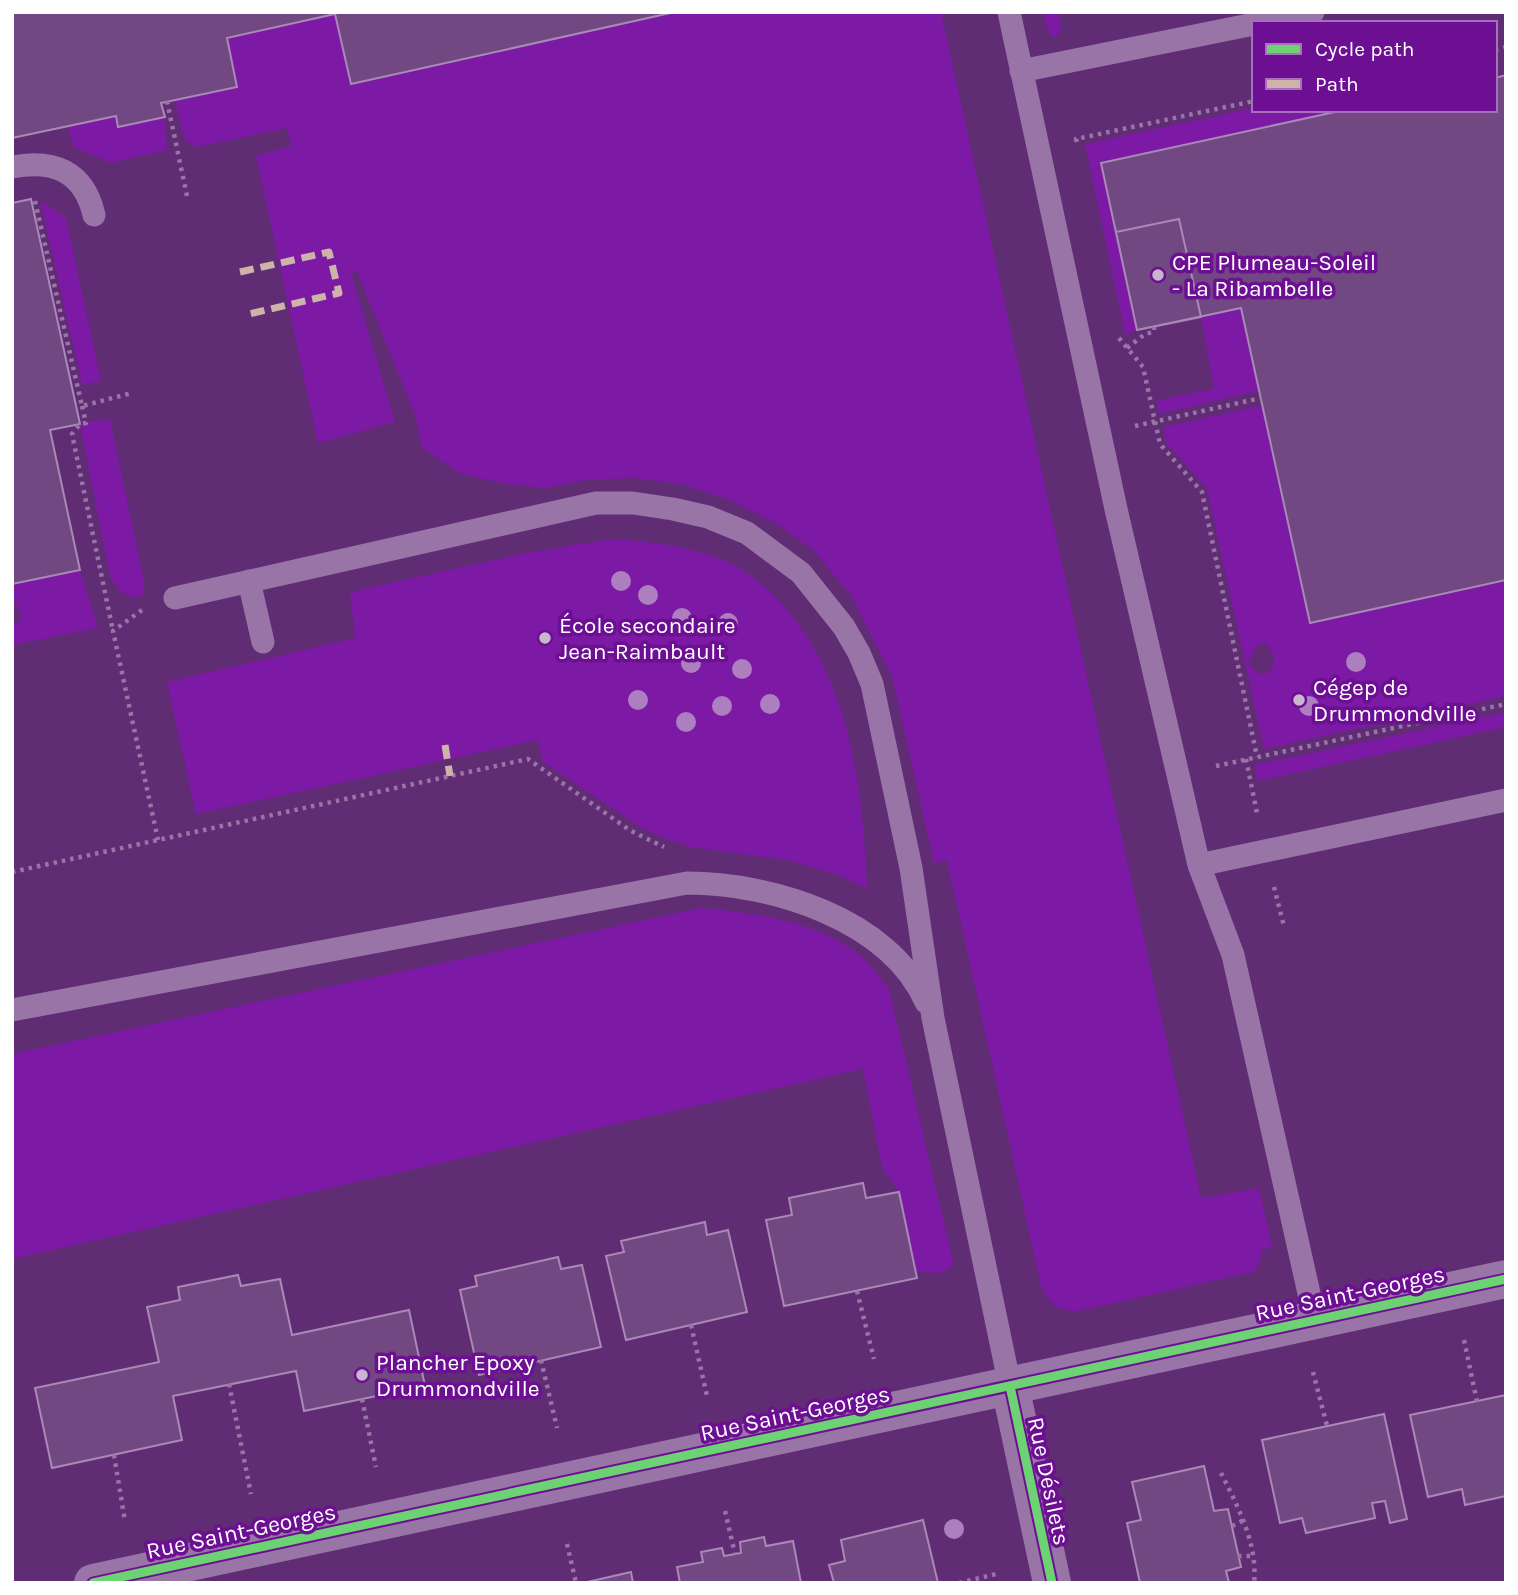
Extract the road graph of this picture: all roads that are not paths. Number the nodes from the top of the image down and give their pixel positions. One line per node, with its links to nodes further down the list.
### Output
1 (1009, 12): 5 (lane)
2 (1313, 12): 3 (lane)
3 (1270, 21)
4 (1252, 24): 5 (lane)
5 (1021, 71): 12 (lane)
6 (12, 167): 7 (lane)
7 (94, 215)
8 (249, 581): 9 (lane); 10 (lane); 14 (lane)
9 (175, 598)
10 (262, 642)
11 (1506, 800): 12 (lane)
12 (1199, 865): 16 (lane)
13 (12, 1010): 14 (lane)
14 (933, 1018): 17 (lane)
15 (1506, 1279): 16 (street, Rue Saint-Georges)
16 (1315, 1320): 17 (street, Rue Saint-Georges)
17 (1010, 1387): 18 (street, Rue Saint-Georges); 19 (street, Rue Désilets)
18 (93, 1583)
19 (1052, 1583)

